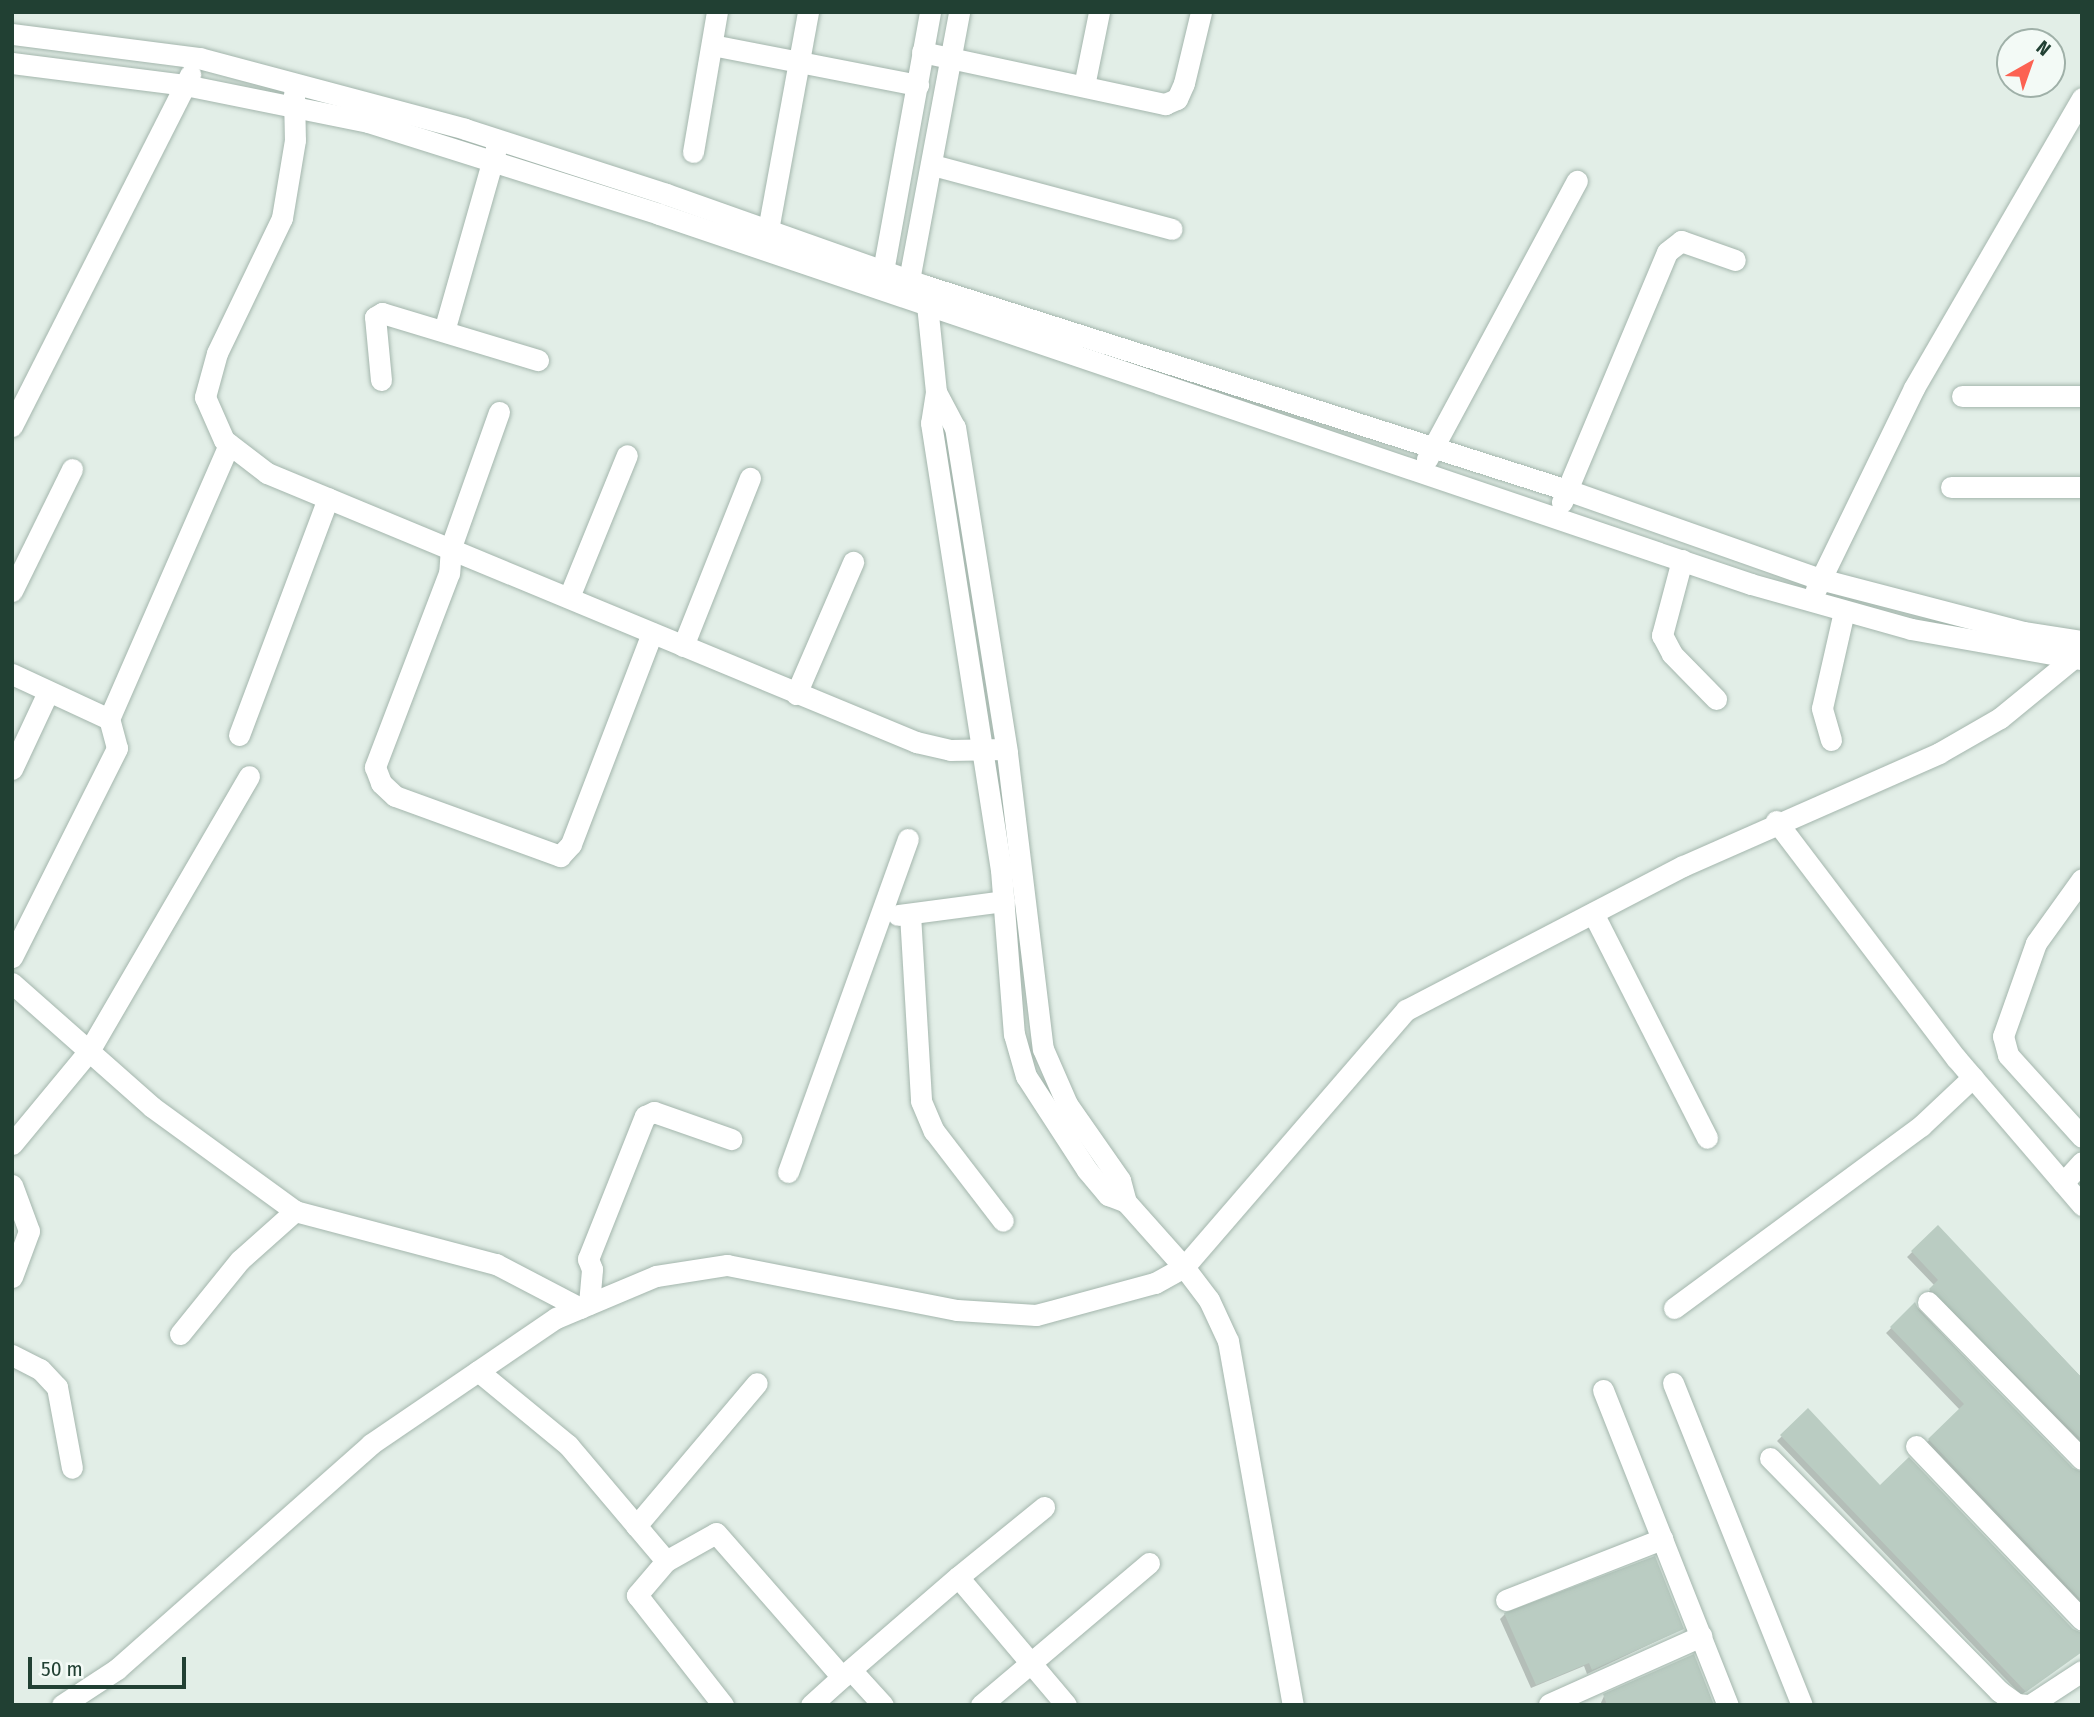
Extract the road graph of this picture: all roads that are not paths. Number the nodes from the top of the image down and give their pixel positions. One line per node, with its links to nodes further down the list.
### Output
1 (717, 12): 8 (street)
2 (808, 12): 12 (street)
3 (930, 12): 9 (street)
4 (959, 12): 11 (street)
5 (1099, 12): 17 (street)
6 (1201, 12): 17 (street)
7 (12, 34): 10 (street)
8 (712, 45): 12 (street); 21 (street)
9 (922, 52): 11 (street); 16 (street)
10 (199, 58): 14 (street); 15 (street)
11 (949, 58): 17 (street); 23 (street)
12 (801, 60): 16 (street); 26 (street)
13 (12, 63): 15 (street)
14 (294, 81): 19 (street); 20 (street)
15 (186, 85): 19 (street); 37 (street)
16 (918, 85): 28 (street)
17 (1084, 86)
18 (2082, 97): 52 (street)
19 (294, 106): 22 (street); 38 (street)
20 (498, 140): 22 (street); 26 (street)
21 (693, 152)
22 (492, 162): 29 (street); 30 (street)
23 (933, 165): 25 (street); 29 (street)
24 (1577, 181): 39 (street)
25 (1172, 229)
26 (768, 230): 28 (street)
27 (1735, 260): 46 (street)
28 (883, 271): 29 (street)
29 (921, 291): 33 (street); 39 (street); 42 (street)
30 (444, 331): 31 (street); 32 (street)
31 (538, 360)
32 (381, 380)
33 (936, 392): 67 (street); 68 (street)
34 (1962, 396): 35 (street)
35 (2082, 396)
36 (499, 412): 49 (street)
37 (12, 426)
38 (229, 444): 47 (street); 64 (street)
39 (1433, 447): 42 (street); 46 (street)
40 (627, 454): 54 (street)
41 (72, 469): 53 (street)
42 (1419, 473): 48 (street)
43 (750, 478): 58 (street)
44 (1951, 487): 45 (street)
45 (2082, 487)
46 (1567, 490): 48 (street); 52 (street)
47 (328, 498): 49 (street); 65 (street)
48 (1556, 517): 50 (street)
49 (451, 547): 54 (street); 57 (street)
50 (1682, 560): 55 (street); 63 (street)
51 (853, 562): 62 (street)
52 (1821, 579): 55 (street); 59 (street)
53 (12, 591)
54 (569, 597): 57 (street)
55 (1810, 600): 56 (street)
56 (1844, 611): 59 (street); 66 (street)
57 (652, 633): 58 (street)
58 (683, 646): 62 (street)
59 (2080, 652): 71 (street)
60 (12, 674): 61 (street)
61 (48, 692): 64 (street); 69 (street)
62 (796, 694): 68 (street)
63 (1716, 699)
64 (109, 719): 78 (street)
65 (239, 735)
66 (1830, 740)
67 (1006, 749): 68 (street); 90 (street)
68 (983, 751): 74 (street)
69 (12, 769)
70 (249, 776): 80 (street)
71 (1776, 821): 75 (street); 81 (street)
72 (908, 839): 77 (street)
73 (2082, 879): 82 (street)
74 (1004, 901): 76 (street); 90 (street)
75 (1592, 913): 83 (street); 94 (street)
76 (910, 914): 77 (street); 93 (street)
77 (880, 918): 87 (street)
78 (12, 957)
79 (12, 983): 80 (street)
80 (89, 1051): 85 (street); 92 (street)
81 (1973, 1077): 88 (street); 98 (street)
82 (2082, 1137)
83 (1707, 1138)
84 (731, 1139): 97 (street)
85 (12, 1144)
86 (2082, 1162): 88 (street)
87 (788, 1171)
88 (2063, 1183): 91 (street)
89 (12, 1185): 95 (street)
90 (1126, 1202): 94 (street)
91 (2082, 1205)
92 (295, 1211): 97 (street); 99 (street)
93 (1003, 1221)
94 (1184, 1267): 97 (street); 128 (street)
95 (12, 1277)
96 (1928, 1302): 107 (street)
97 (585, 1306): 101 (street)
98 (1674, 1308)
99 (180, 1334)
100 (12, 1355): 108 (street)
101 (478, 1371): 110 (street); 122 (street)
102 (757, 1383): 110 (street)
103 (1673, 1383): 130 (street)
104 (1603, 1390): 111 (street)
105 (1916, 1446): 116 (street)
106 (1770, 1458): 131 (street)
107 (2082, 1459)
108 (72, 1468)
109 (1044, 1507): 114 (street)
110 (636, 1526): 112 (street)
111 (1662, 1539): 115 (street); 117 (street)
112 (666, 1561): 120 (street); 123 (street)
113 (1149, 1563): 118 (street)
114 (958, 1577): 118 (street); 120 (street)
115 (1506, 1600)
116 (2082, 1620)
117 (1701, 1636): 121 (street); 129 (street)
118 (1030, 1661): 126 (street); 127 (street)
119 (2082, 1671): 131 (street)
120 (847, 1674): 124 (street); 125 (street)
121 (1549, 1703)
122 (62, 1705)
123 (723, 1705)
124 (811, 1705)
125 (883, 1705)
126 (981, 1705)
127 (1066, 1705)
128 (1293, 1705)
129 (1728, 1705)
130 (1802, 1705)
131 (2029, 1705)

